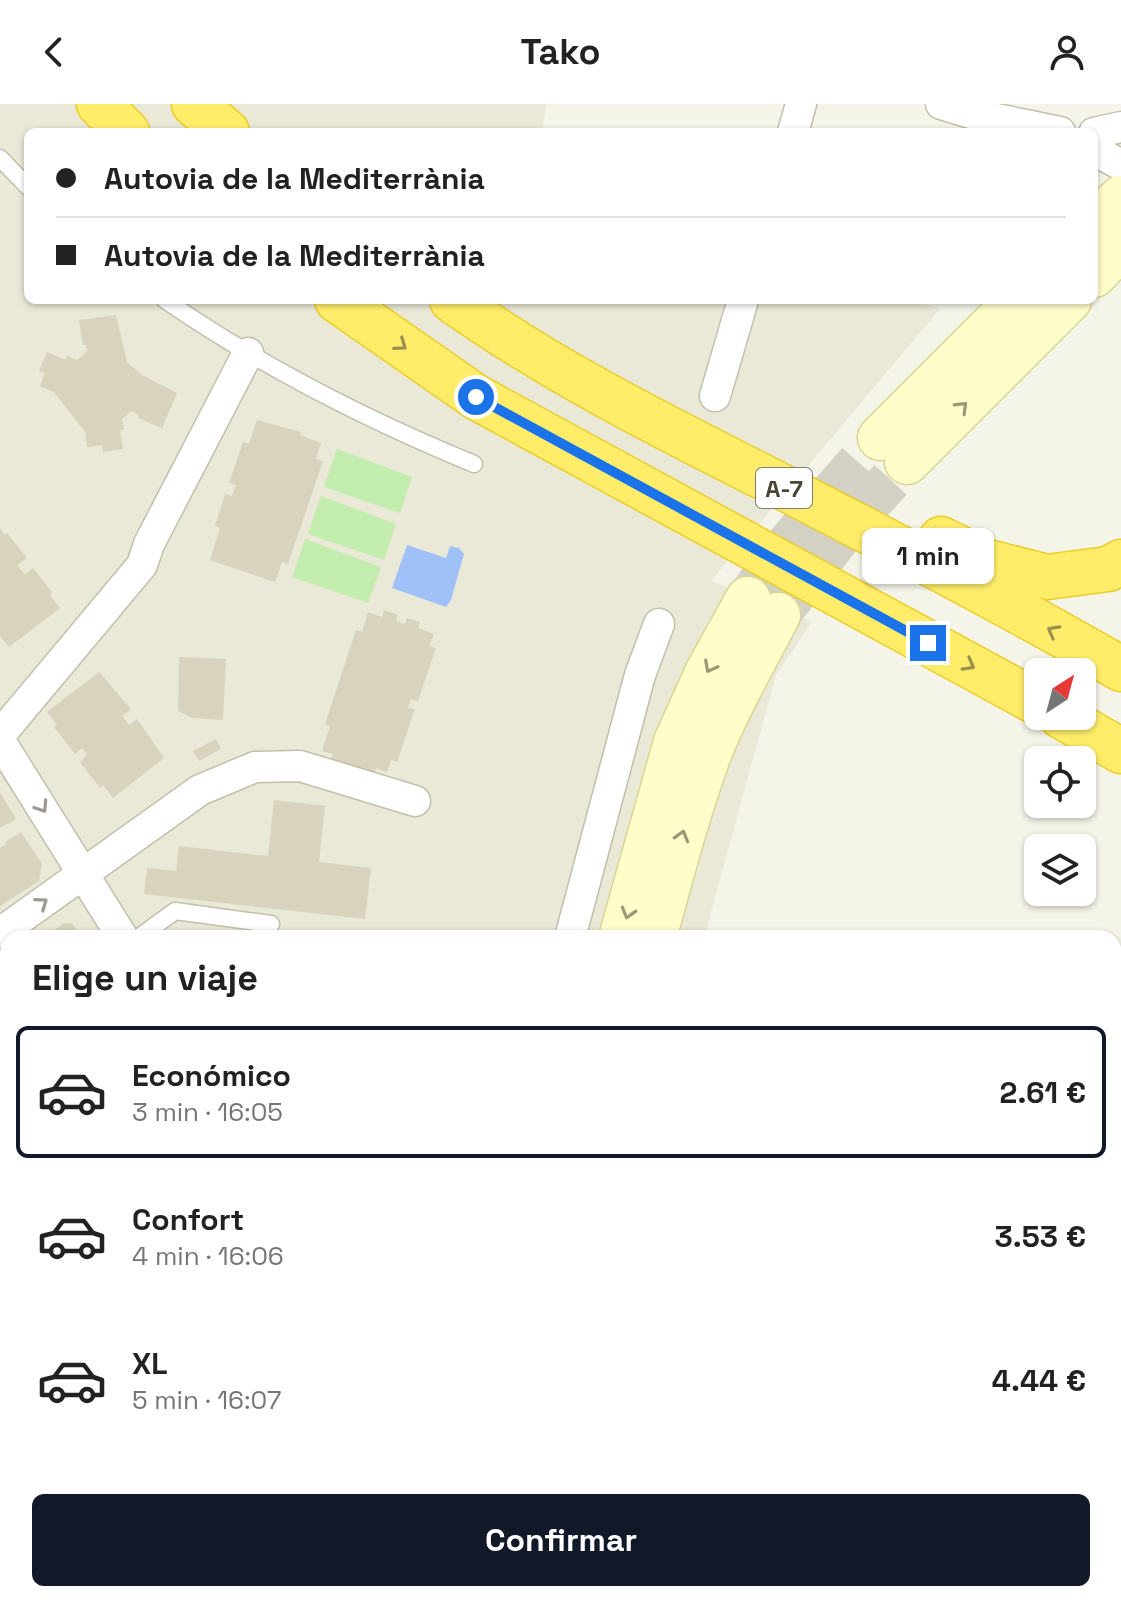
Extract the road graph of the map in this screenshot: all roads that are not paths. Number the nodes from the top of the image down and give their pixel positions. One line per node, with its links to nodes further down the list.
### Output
1 (99, 104): 6 (highway)
2 (194, 104): 7 (highway)
3 (801, 104): 8 (street)
4 (941, 104): 9 (street)
5 (1121, 127): 10 (street)
6 (123, 128)
7 (222, 128)
8 (794, 128)
9 (1040, 128)
10 (1098, 132)
11 (1098, 152): 13 (street)
12 (0, 158): 14 (lane)
13 (1121, 165)
14 (24, 183)
15 (1121, 198): 16 (street)
16 (1098, 221)
17 (1121, 247): 18 (street)
18 (1098, 271)
19 (171, 304): 26 (lane)
20 (343, 304): 32 (highway, A-7, one-way to 32)
21 (458, 304): 25 (highway, A-7)
22 (742, 304): 27 (street)
23 (1015, 304): 24 (street, one-way to 24)
24 (1064, 304)
25 (509, 341): 29 (highway); 31 (highway, A-7, one-way to 25)
26 (248, 353): 28 (lane); 34 (street)
27 (715, 396)
28 (474, 464)
29 (1121, 562)
30 (659, 624): 42 (street)
31 (1121, 669)
32 (1024, 695)
33 (1085, 730): 35 (highway)
34 (0, 738): 37 (street, one-way to 37)
35 (1121, 751)
36 (415, 801): 37 (street)
37 (85, 873): 39 (street, one-way to 37); 40 (street)
38 (271, 924): 41 (lane)
39 (4, 930)
40 (118, 930)
41 (149, 930)
42 (572, 930)
43 (623, 930): 44 (street, one-way to 43)
44 (656, 930)

